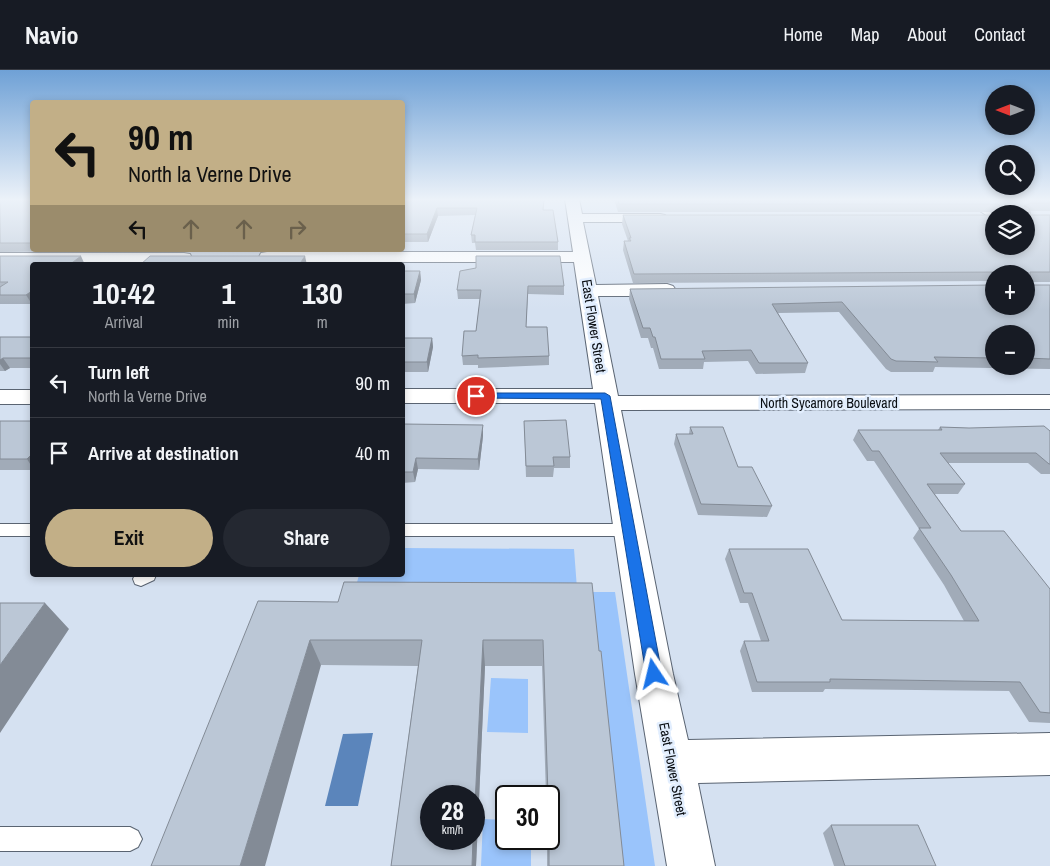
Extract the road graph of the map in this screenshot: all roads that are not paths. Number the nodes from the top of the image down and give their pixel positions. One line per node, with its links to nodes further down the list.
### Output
1 (579, 236): 2 (street, East Flower Street)
2 (583, 257): 5 (street); 7 (street, East Flower Street)
3 (0, 258): 4 (street)
4 (198, 258)
5 (247, 258)
6 (686, 290): 7 (street)
7 (589, 291): 11 (street, East Flower Street)
8 (405, 396): 11 (street, North Sycamore Boulevard)
9 (0, 397): 10 (street)
10 (30, 397)
11 (606, 400): 12 (street, North Sycamore Boulevard); 16 (street, East Flower Street)
12 (1050, 402)
13 (0, 530): 14 (lane)
14 (30, 530)
15 (405, 530): 16 (lane)
16 (628, 530): 18 (street, East Flower Street)
17 (1050, 754): 18 (street)
18 (672, 762): 21 (street, East Flower Street)
19 (0, 838): 20 (lane)
20 (130, 839)
21 (691, 866)

